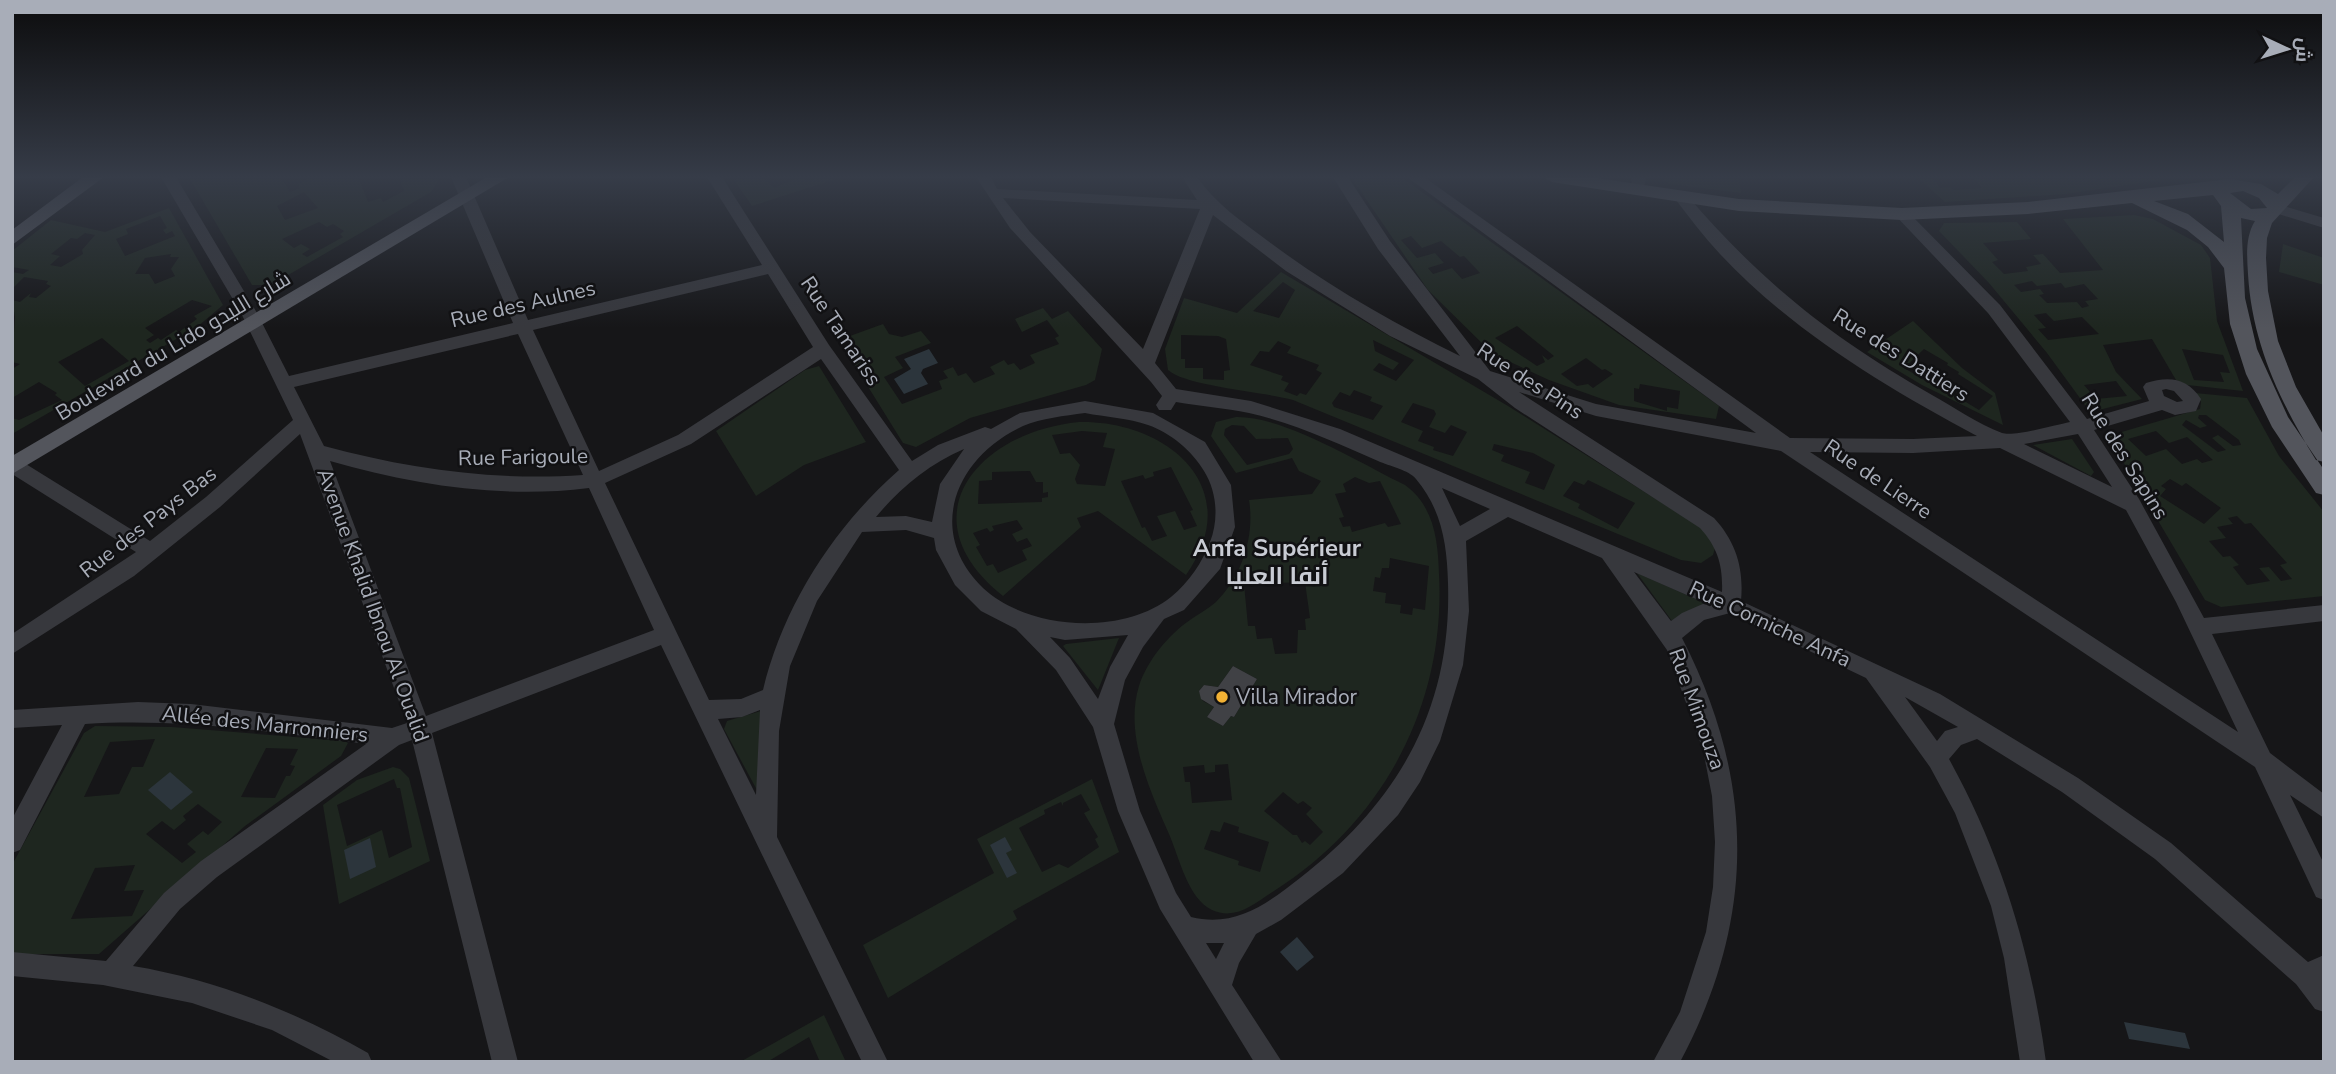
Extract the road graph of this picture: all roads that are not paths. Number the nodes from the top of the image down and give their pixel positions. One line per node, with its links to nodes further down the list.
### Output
1 (28, 227): 16 (main road)
2 (197, 227): 19 (street, Avenue Khalid Ibnou Al Oualid)
3 (417, 227): 19 (main road, Boulevard du Lido شارع الليدو)
4 (478, 227): 20 (street)
5 (746, 227): 18 (street, Rue Tamariss)
6 (1020, 227): 22 (street)
7 (1200, 227): 22 (street)
8 (1240, 227): 23 (street, Rue des Pins)
9 (1372, 227): 23 (street)
10 (1484, 227): 34 (street, Rue de Lierre)
11 (1707, 227): 33 (street, Rue des Dattiers)
12 (1915, 227): 31 (street, Rue des Sapins)
13 (2196, 227): 17 (main road)
14 (2232, 227): 17 (main road)
15 (2259, 227): 36 (main road)
16 (12, 239)
17 (2231, 266): 41 (main road)
18 (772, 268): 20 (street, Rue des Aulnes); 21 (street, Rue Tamariss)
19 (254, 325): 24 (street, Avenue Khalid Ibnou Al Oualid); 37 (main road, Boulevard du Lido شارع الليدو)
20 (524, 328): 24 (street, Rue des Aulnes); 40 (street)
21 (823, 349): 39 (street, Rue Tamariss); 40 (street, Rue Farigoule)
22 (1147, 362): 25 (street)
23 (1484, 375): 27 (street); 32 (street, Rue des Pins)
24 (285, 383): 29 (street, Avenue Khalid Ibnou Al Oualid)
25 (1171, 395): 28 (street); 38 (street, Rue Corniche Anfa)
26 (2162, 404): 31 (street)
27 (1589, 408): 32 (street); 34 (street)
28 (1156, 420): 30 (street); 51 (street)
29 (302, 422): 35 (street, Avenue Khalid Ibnou Al Oualid); 47 (street, Rue des Pays Bas)
30 (1009, 425): 39 (street); 45 (street)
31 (2081, 427): 33 (street); 42 (street, Rue des Sapins)
32 (1567, 432): 49 (street, Rue des Pins)
33 (2002, 441): 34 (street); 42 (street, Rue des Dattiers)
34 (1786, 445): 67 (street, Rue de Lierre)
35 (317, 451): 40 (street, Rue Farigoule); 63 (street, Avenue Khalid Ibnou Al Oualid)
36 (2324, 454)
37 (13, 466): 47 (street)
38 (1421, 471): 43 (street, Rue Corniche Anfa); 46 (street)
39 (911, 473): 44 (street)
40 (595, 480): 54 (street)
41 (2324, 487)
42 (2132, 505): 53 (street, Rue des Sapins)
43 (1509, 508): 46 (street); 48 (street, Rue Corniche Anfa)
44 (859, 525): 45 (street); 58 (street)
45 (940, 532): 52 (street)
46 (1456, 537): 73 (street)
47 (151, 551): 56 (street, Rue des Pays Bas)
48 (1610, 554): 49 (street, Rue Corniche Anfa); 55 (street, Rue Mimouza)
49 (1731, 605): 55 (street, Rue Mimouza); 57 (street, Rue Corniche Anfa)
50 (2324, 613): 53 (street)
51 (1157, 615): 52 (street); 62 (street)
52 (1024, 624): 62 (street)
53 (2198, 628): 67 (street, Rue des Sapins)
54 (666, 634): 59 (street); 63 (street, Allée des Marronniers)
55 (1671, 638): 83 (street, Rue Mimouza)
56 (12, 645)
57 (1869, 670): 64 (street, Rue Corniche Anfa); 66 (street)
58 (772, 696): 59 (street); 69 (street)
59 (704, 710): 69 (street)
60 (80, 713): 61 (street, Allée des Marronniers); 65 (street, Allée des Marronniers); 70 (street)
61 (12, 719)
62 (1103, 724): 72 (street)
63 (419, 728): 65 (street, Allée des Marronniers); 80 (street, Avenue Khalid Ibnou Al Oualid)
64 (1981, 729): 66 (street); 75 (street, Rue Corniche Anfa)
65 (392, 738): 76 (street, Allée des Marronniers)
66 (1937, 756): 84 (street)
67 (2259, 757): 68 (street, Rue de Lierre); 71 (street, Rue des Sapins)
68 (2324, 808)
69 (768, 836): 81 (street)
70 (12, 842)
71 (2324, 889)
72 (1181, 926): 73 (street); 77 (street)
73 (1246, 929): 77 (street)
74 (12, 964): 76 (street)
75 (2314, 971): 78 (street, Rue Corniche Anfa)
76 (112, 972): 79 (street)
77 (1219, 988): 82 (street)
78 (2324, 1000)
79 (359, 1062)
80 (505, 1062)
81 (875, 1062)
82 (1269, 1062)
83 (1666, 1062)
84 (2033, 1062)

